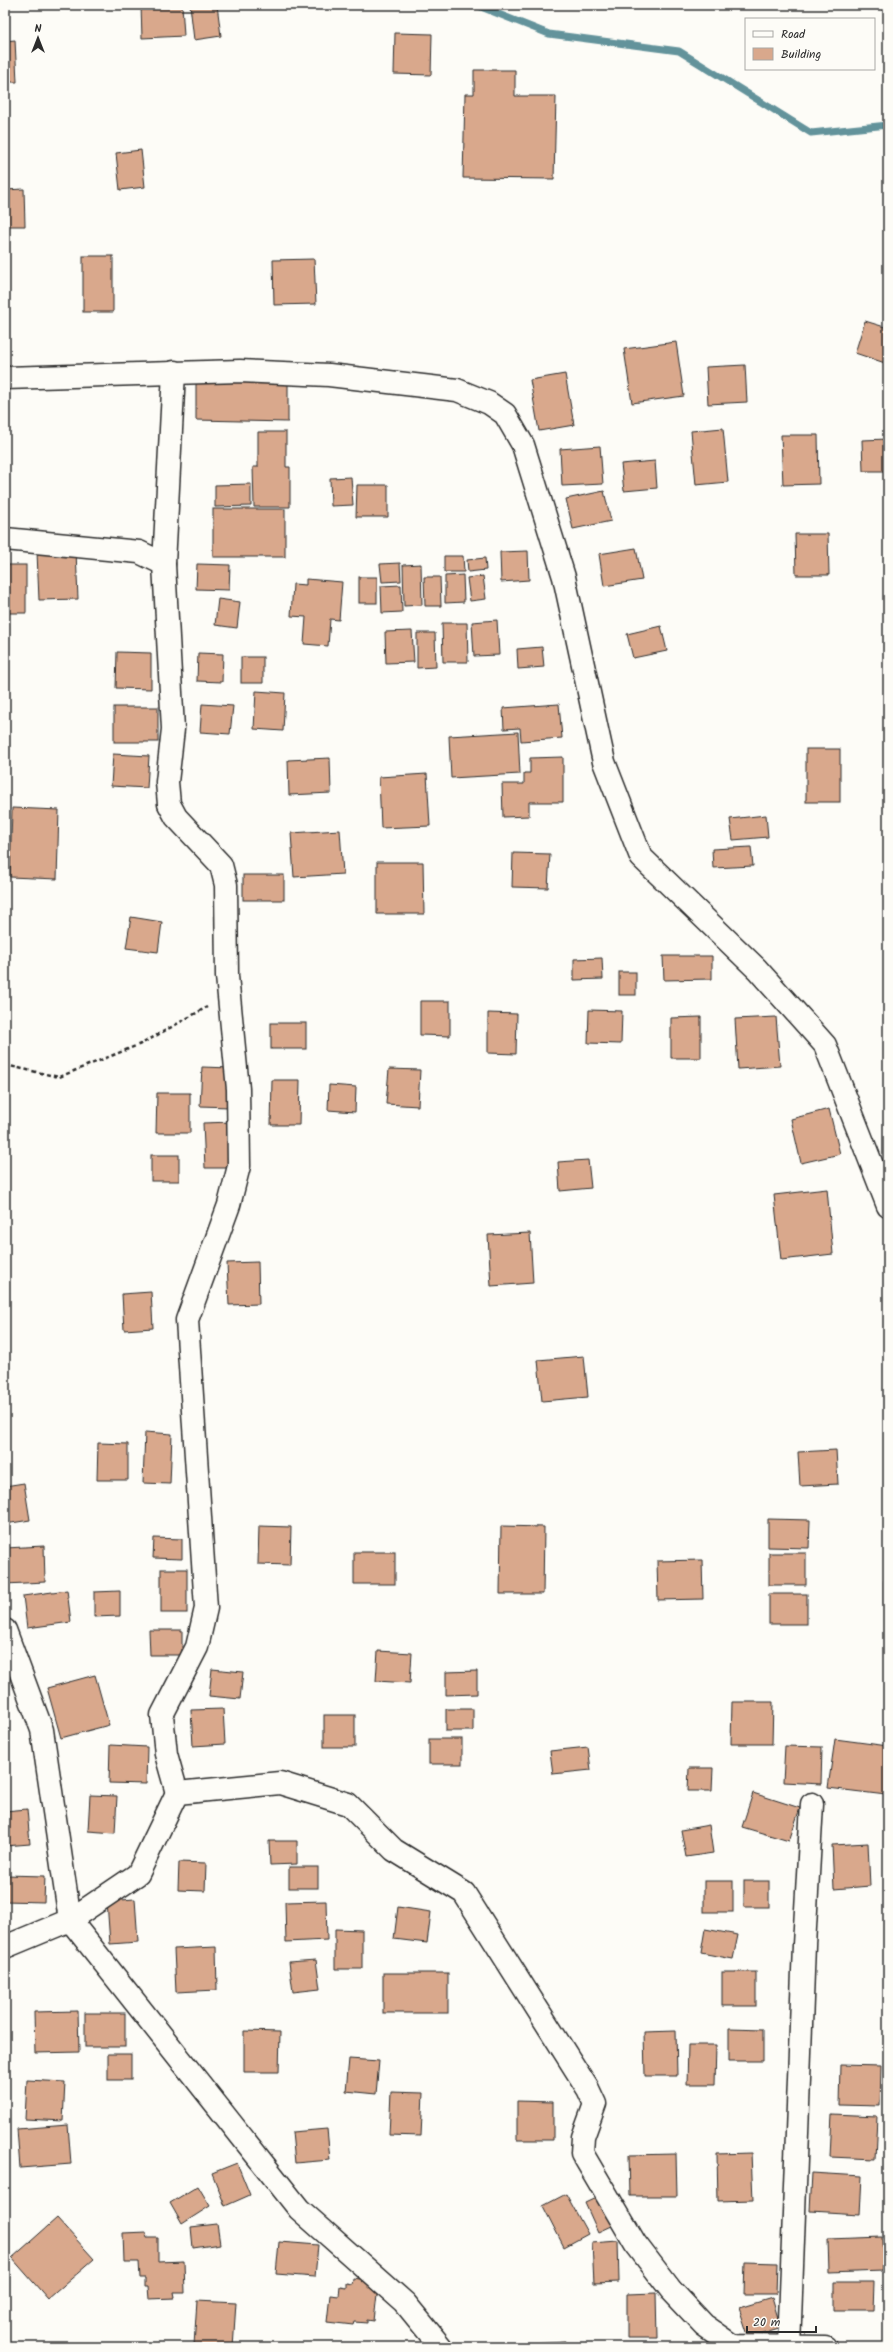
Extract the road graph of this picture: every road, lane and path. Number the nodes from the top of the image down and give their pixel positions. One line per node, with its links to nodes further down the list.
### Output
1 (169, 373): 2 (street); 4 (street); 7 (street)
2 (5, 378)
3 (5, 539): 4 (street)
4 (164, 564): 5 (street)
5 (229, 995): 6 (path); 9 (street)
6 (5, 1065)
7 (888, 1206)
8 (5, 1630): 11 (street)
9 (177, 1792): 11 (street); 13 (street)
10 (812, 1804): 13 (street)
11 (70, 1920): 12 (street); 14 (street)
12 (5, 1947)
13 (789, 2346): 15 (street)
14 (441, 2347)
15 (825, 2347)

